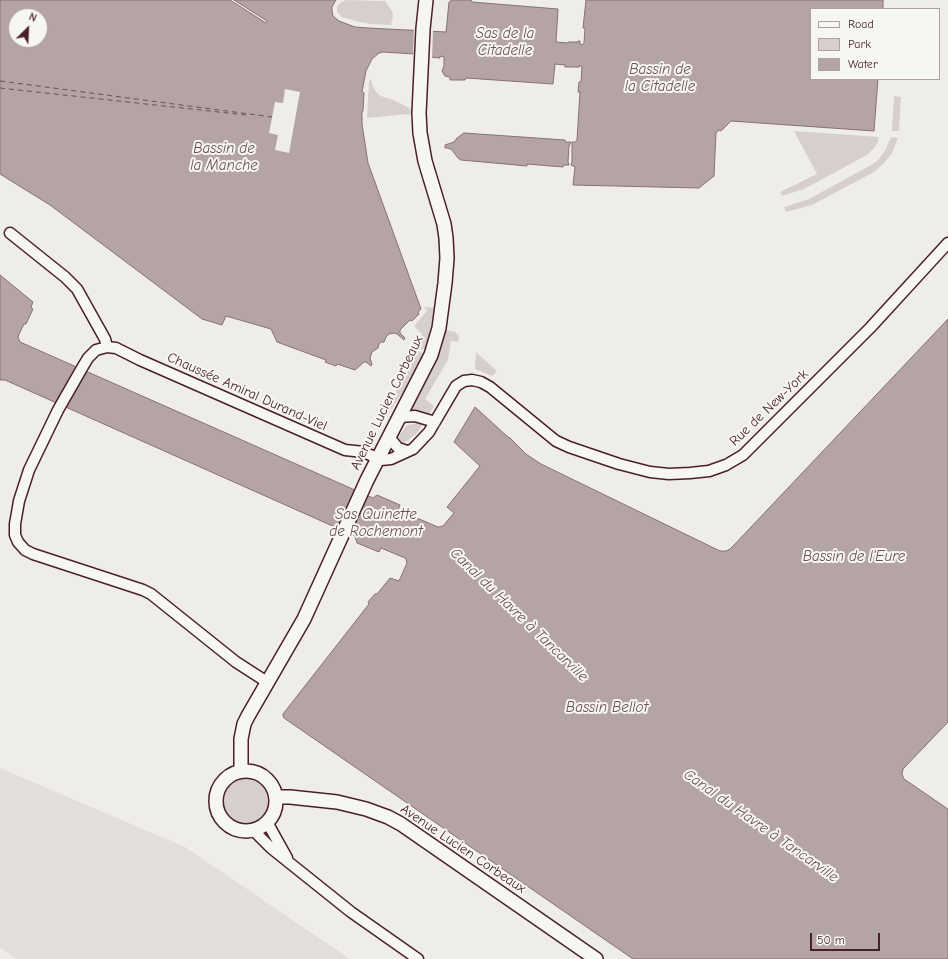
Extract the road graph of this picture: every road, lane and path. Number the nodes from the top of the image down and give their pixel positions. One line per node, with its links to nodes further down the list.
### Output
1 (426, 0): 5 (main road, Avenue Lucien Corbeaux)
2 (10, 233): 4 (street)
3 (948, 243): 6 (street, Rue de New-York)
4 (107, 347): 9 (street, Chaussée Amiral Durand-Viel); 10 (street)
5 (399, 417): 6 (street); 7 (main road, Avenue Lucien Corbeaux)
6 (435, 422): 8 (street, Rue de New-York)
7 (389, 437): 8 (street); 9 (main road, Avenue Lucien Corbeaux)
8 (407, 451): 9 (street, Rue de New-York)
9 (378, 458): 10 (main road, Avenue Lucien Corbeaux)
10 (267, 682): 11 (main road, Avenue Lucien Corbeaux)
11 (241, 771): 12 (main road); 14 (main road)
12 (276, 797): 13 (main road); 17 (main road, Avenue Lucien Corbeaux)
13 (267, 822): 14 (main road); 15 (street)
14 (253, 830): 15 (street)
15 (289, 862): 16 (street)
16 (418, 959)
17 (596, 959)

